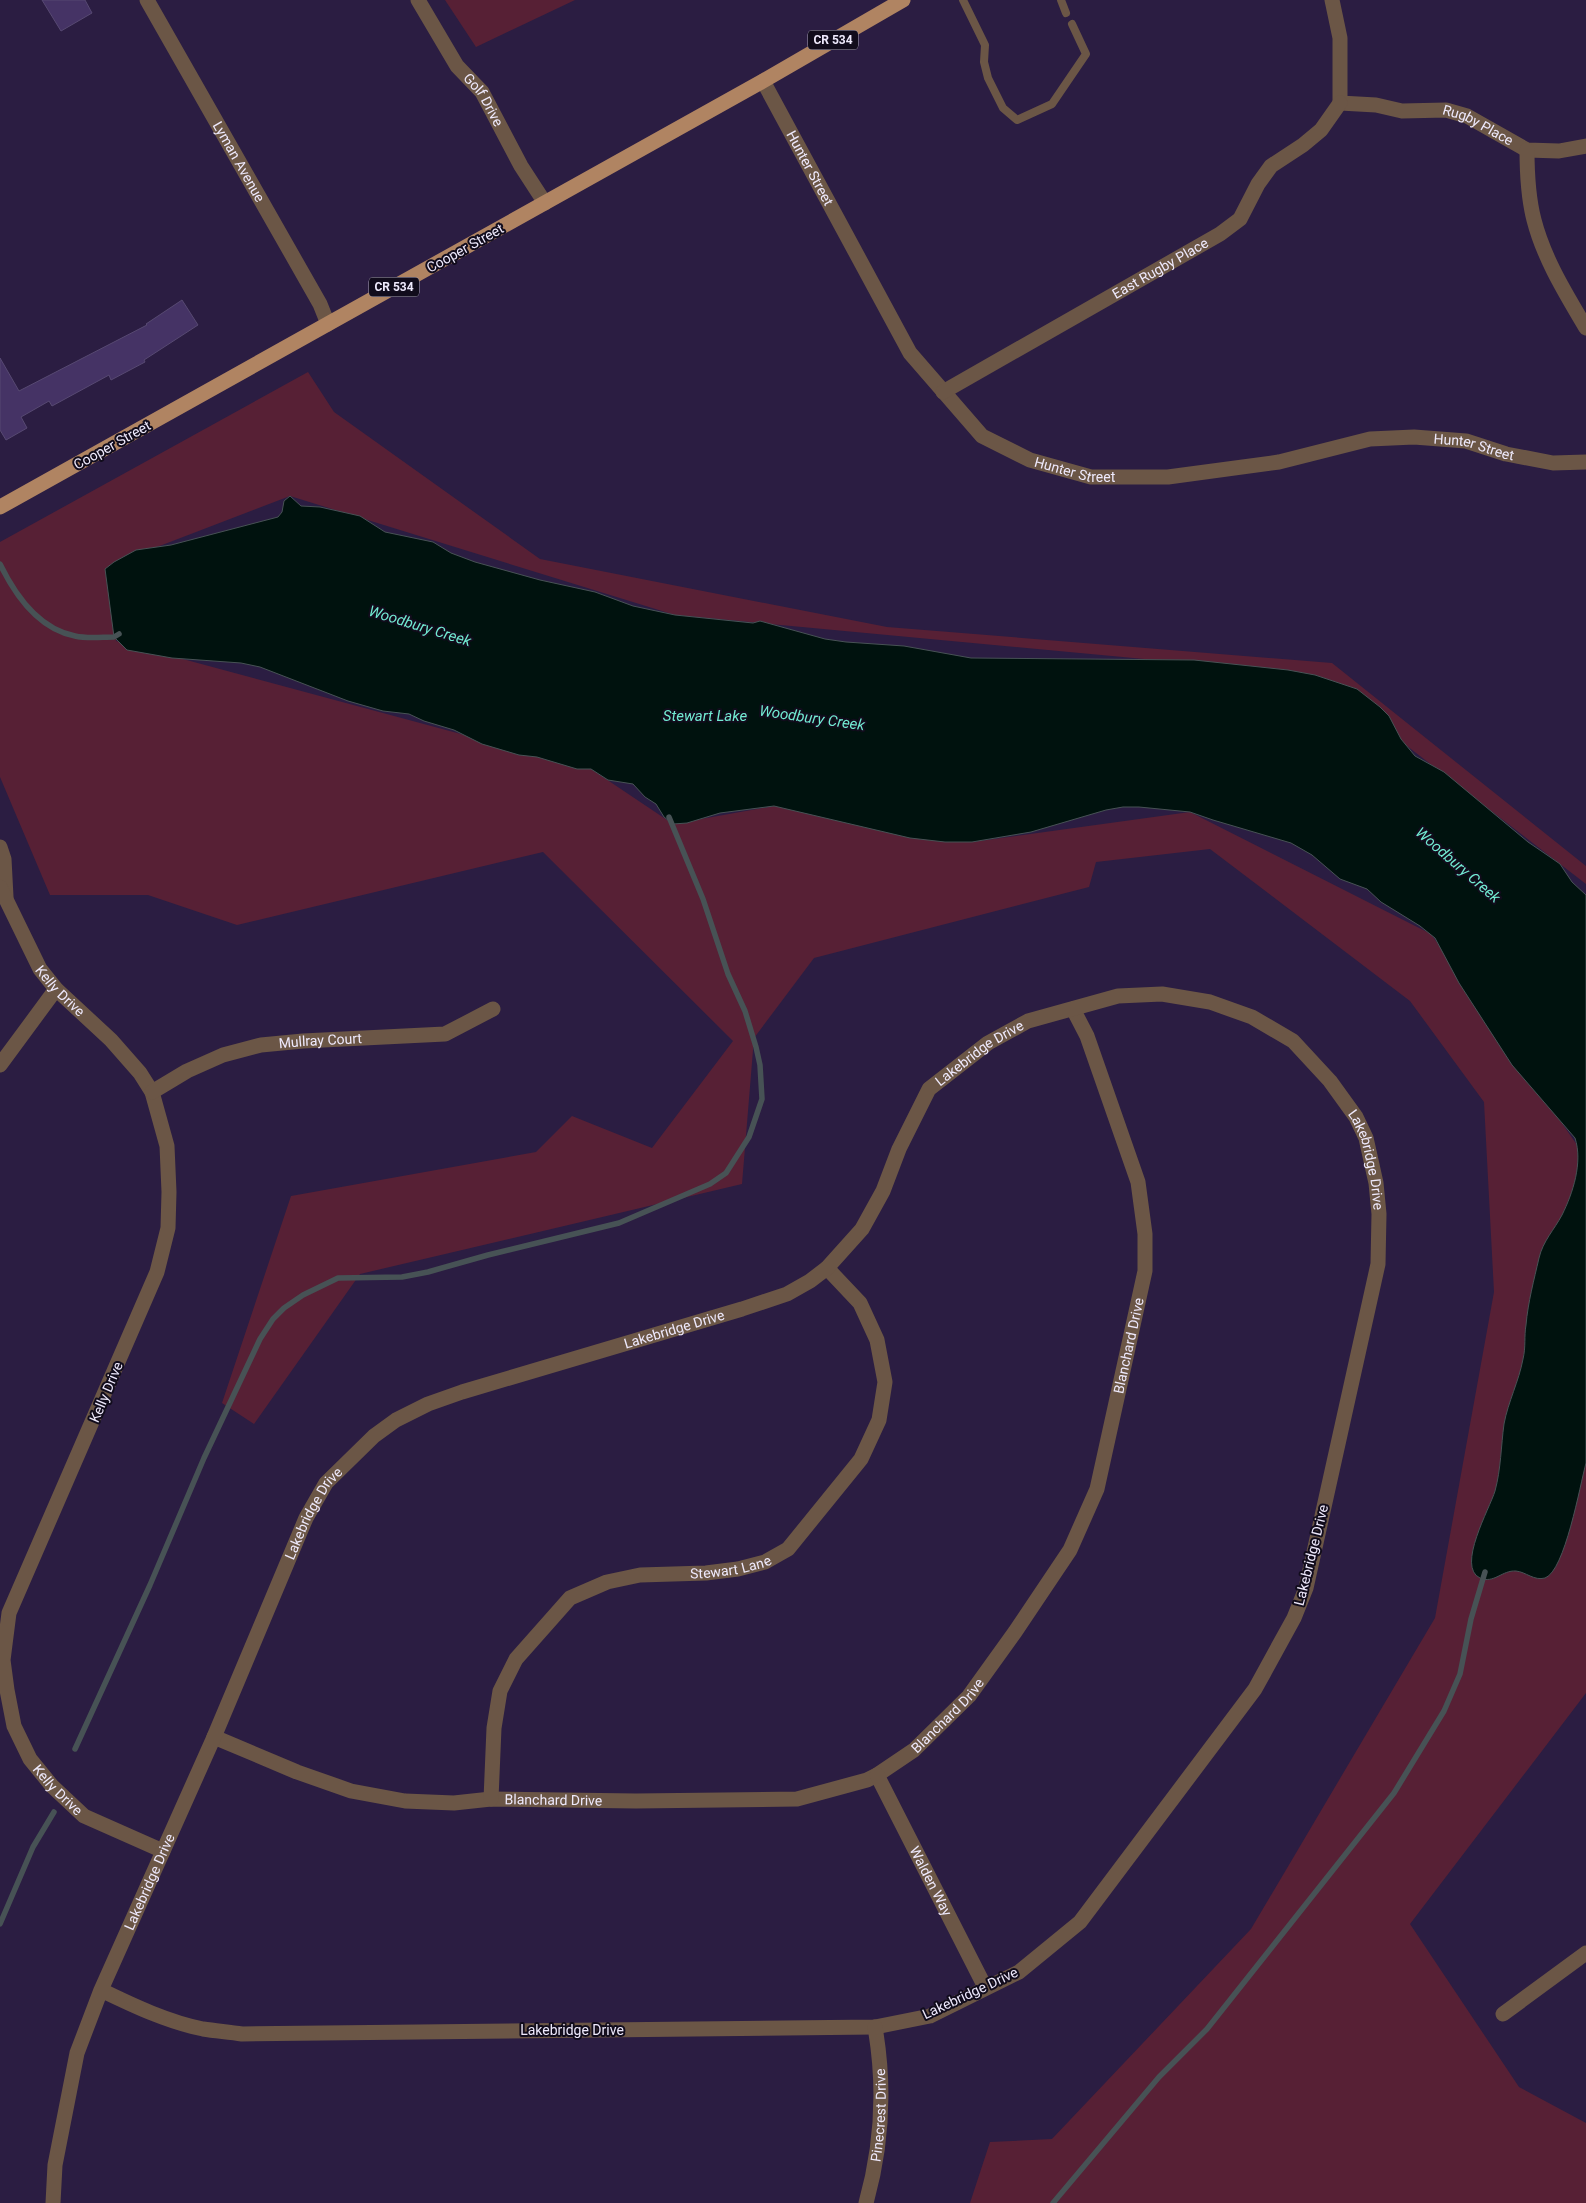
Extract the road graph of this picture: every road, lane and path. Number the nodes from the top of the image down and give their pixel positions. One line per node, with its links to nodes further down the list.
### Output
1 (148, 0): 14 (street, Lyman Avenue)
2 (418, 0): 13 (street, Golf Drive)
3 (903, 0): 9 (main road, Cooper Street / CR 534)
4 (963, 0): 8 (lane)
5 (1061, 0): 7 (lane)
6 (1332, 0): 10 (street)
7 (1066, 13)
8 (1072, 24)
9 (764, 81): 13 (main road, Cooper Street / CR 534); 16 (street, Hunter Street)
10 (1340, 103): 12 (street, Rugby Place); 16 (street, East Rugby Place)
11 (1586, 146): 12 (street)
12 (1527, 150): 15 (street, Rugby Place)
13 (545, 204): 14 (main road, Cooper Street / CR 534)
14 (328, 324): 18 (main road, Cooper Street / CR 534)
15 (1586, 328)
16 (943, 392): 17 (street, Hunter Street)
17 (1586, 462)
18 (0, 508)
19 (0, 848): 20 (street, Kelly Drive)
20 (3, 893): 21 (street, Kelly Drive)
21 (56, 989): 24 (street); 25 (street, Kelly Drive)
22 (493, 1009): 25 (street, Mullray Court)
23 (1073, 1009): 26 (street, Lakebridge Drive); 28 (street, Blanchard Drive); 32 (street, Lakebridge Drive)
24 (0, 1065)
25 (152, 1092): 30 (street, Kelly Drive)
26 (827, 1268): 27 (street, Lakebridge Drive); 29 (street, Stewart Lane)
27 (214, 1737): 29 (street, Blanchard Drive); 30 (street, Lakebridge Drive)
28 (877, 1775): 29 (street, Blanchard Drive); 32 (street, Walden Way)
29 (490, 1799)
30 (164, 1851): 33 (street, Lakebridge Drive)
31 (1586, 1953): 34 (street)
32 (985, 1987): 35 (street, Lakebridge Drive)
33 (102, 1990): 35 (street, Lakebridge Drive); 36 (street, Lakebridge Drive)
34 (1504, 2014)
35 (876, 2026): 37 (street, Pinecrest Drive)
36 (53, 2203)
37 (866, 2203)

